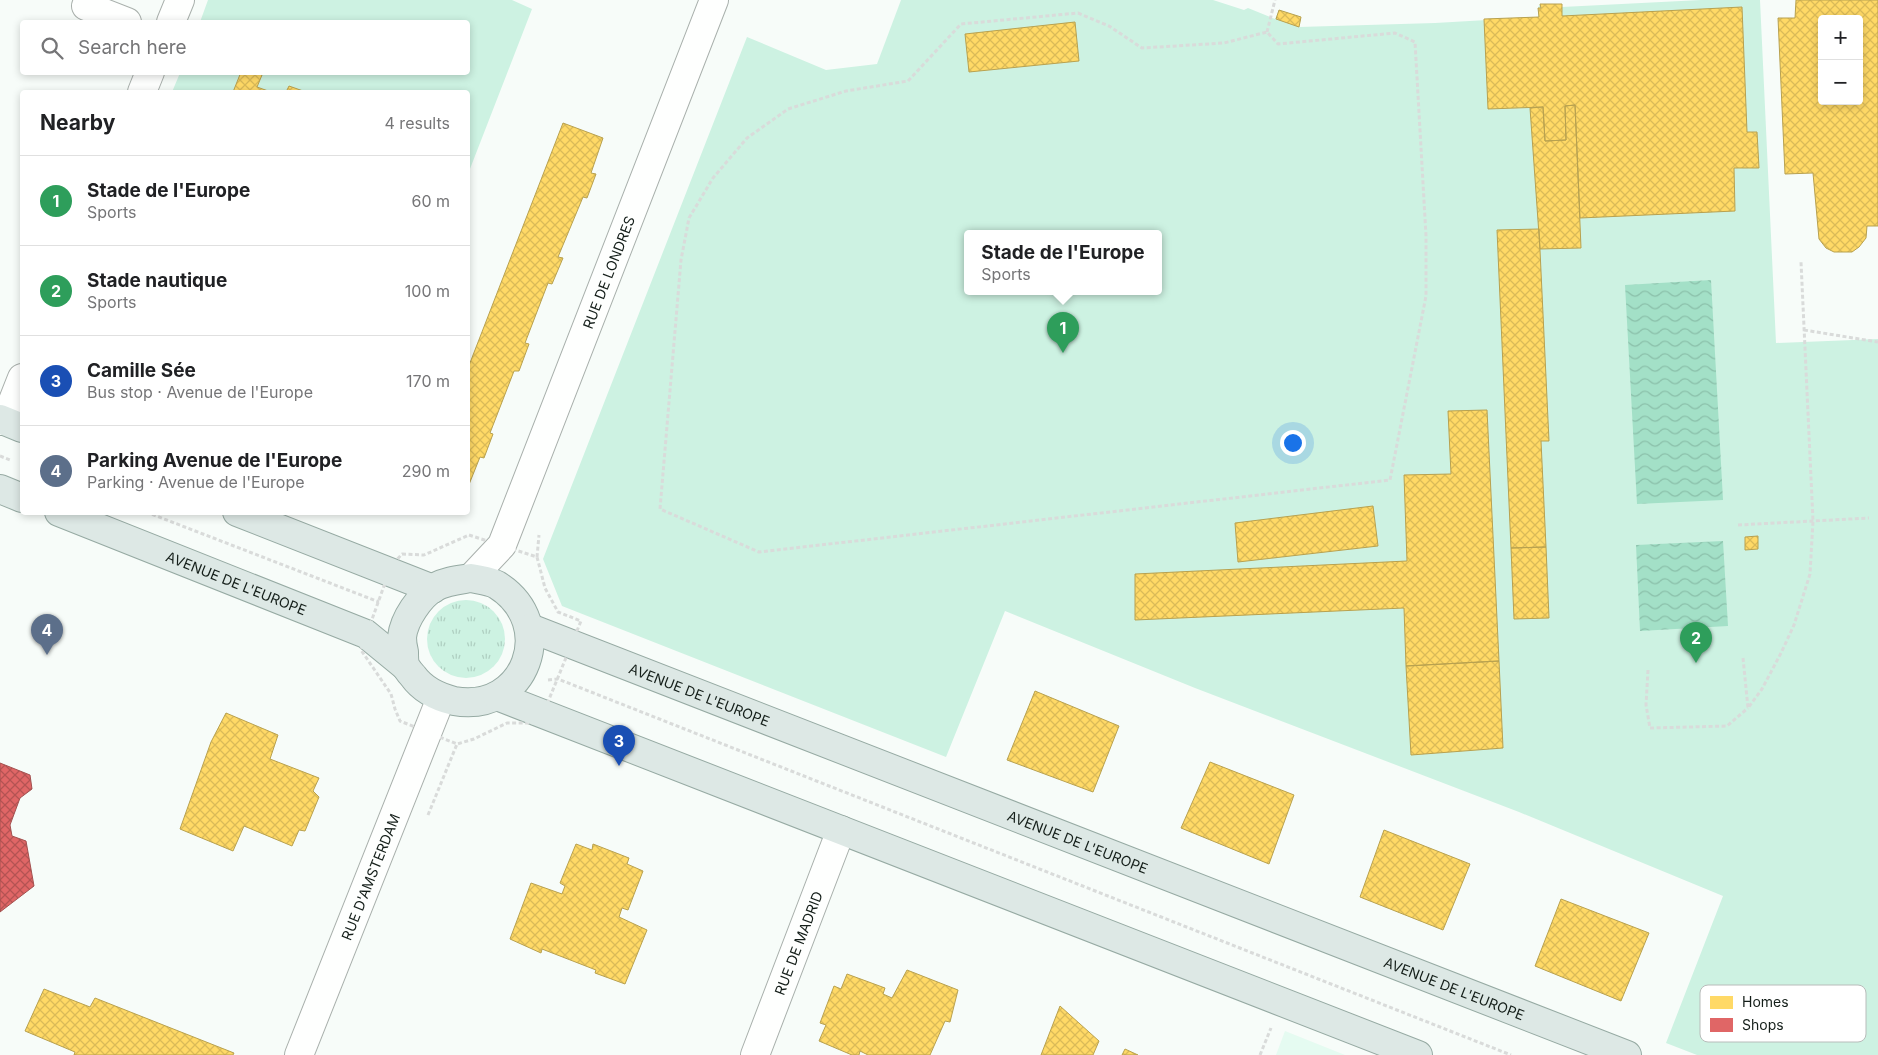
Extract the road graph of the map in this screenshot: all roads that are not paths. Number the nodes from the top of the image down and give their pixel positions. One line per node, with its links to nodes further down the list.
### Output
1 (180, 0): 5 (street)
2 (714, 0): 14 (street, RUE DE LONDRES)
3 (86, 6): 4 (street)
4 (122, 20)
5 (172, 20)
6 (149, 75): 7 (street)
7 (143, 90)
8 (20, 384): 9 (street)
9 (7, 423)
10 (0, 489): 11 (main road)
11 (20, 497)
12 (67, 515): 19 (main road, AVENUE DE L'EUROPE)
13 (245, 515): 16 (main road)
14 (502, 544): 15 (street, RUE DE LONDRES); 17 (street, RUE DE LONDRES)
15 (471, 578): 16 (main road); 17 (main road)
16 (432, 588): 19 (main road)
17 (504, 590): 18 (main road)
18 (530, 628): 20 (main road); 26 (main road, AVENUE DE L'EUROPE)
19 (405, 666): 21 (main road)
20 (497, 696): 21 (main road); 22 (main road)
21 (441, 698): 23 (street, RUE D'AMSTERDAM)
22 (841, 830): 24 (street, RUE DE MADRID); 25 (main road)
23 (299, 1055)
24 (755, 1055)
25 (1418, 1055)
26 (1627, 1055)

